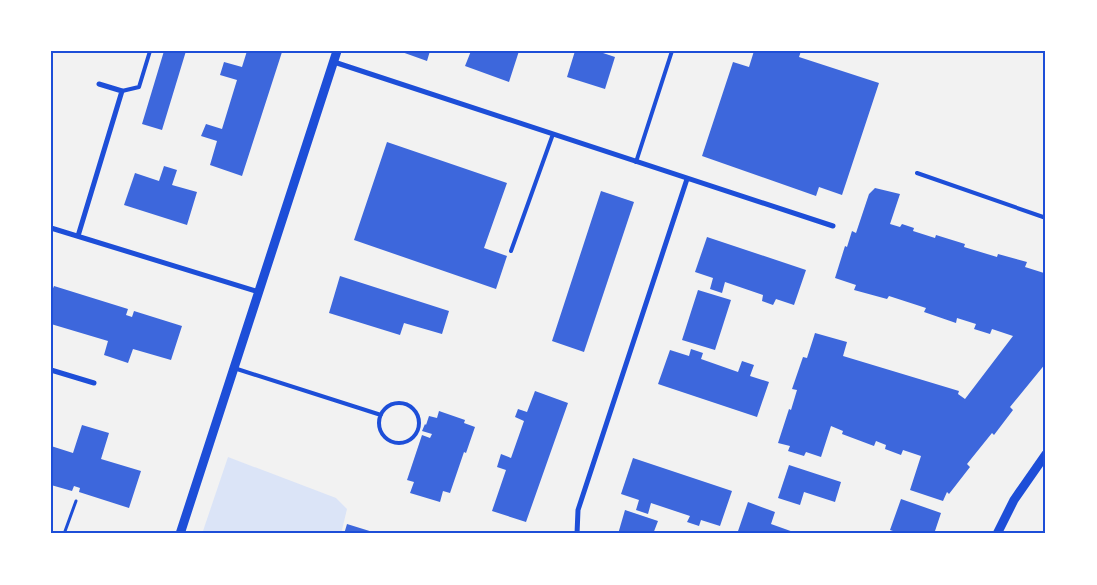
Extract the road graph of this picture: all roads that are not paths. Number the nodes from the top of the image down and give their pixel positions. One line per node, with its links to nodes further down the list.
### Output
1 (150, 51): 6 (lane)
2 (338, 51): 4 (street)
3 (672, 51): 8 (lane)
4 (334, 62): 7 (street); 16 (street)
5 (99, 84): 6 (street)
6 (122, 91): 14 (street)
7 (553, 134): 8 (street); 15 (lane)
8 (636, 162): 10 (street)
9 (917, 173): 11 (lane)
10 (687, 179): 12 (street); 23 (street)
11 (1046, 218)
12 (833, 226)
13 (51, 228): 14 (street)
14 (78, 236): 16 (street)
15 (511, 251)
16 (259, 292): 17 (street)
17 (234, 368): 20 (lane); 22 (street)
18 (51, 370): 19 (street)
19 (94, 383)
20 (381, 416): 20 (lane)
21 (1046, 454): 24 (street)
22 (180, 534)
23 (577, 534)
24 (998, 534)

